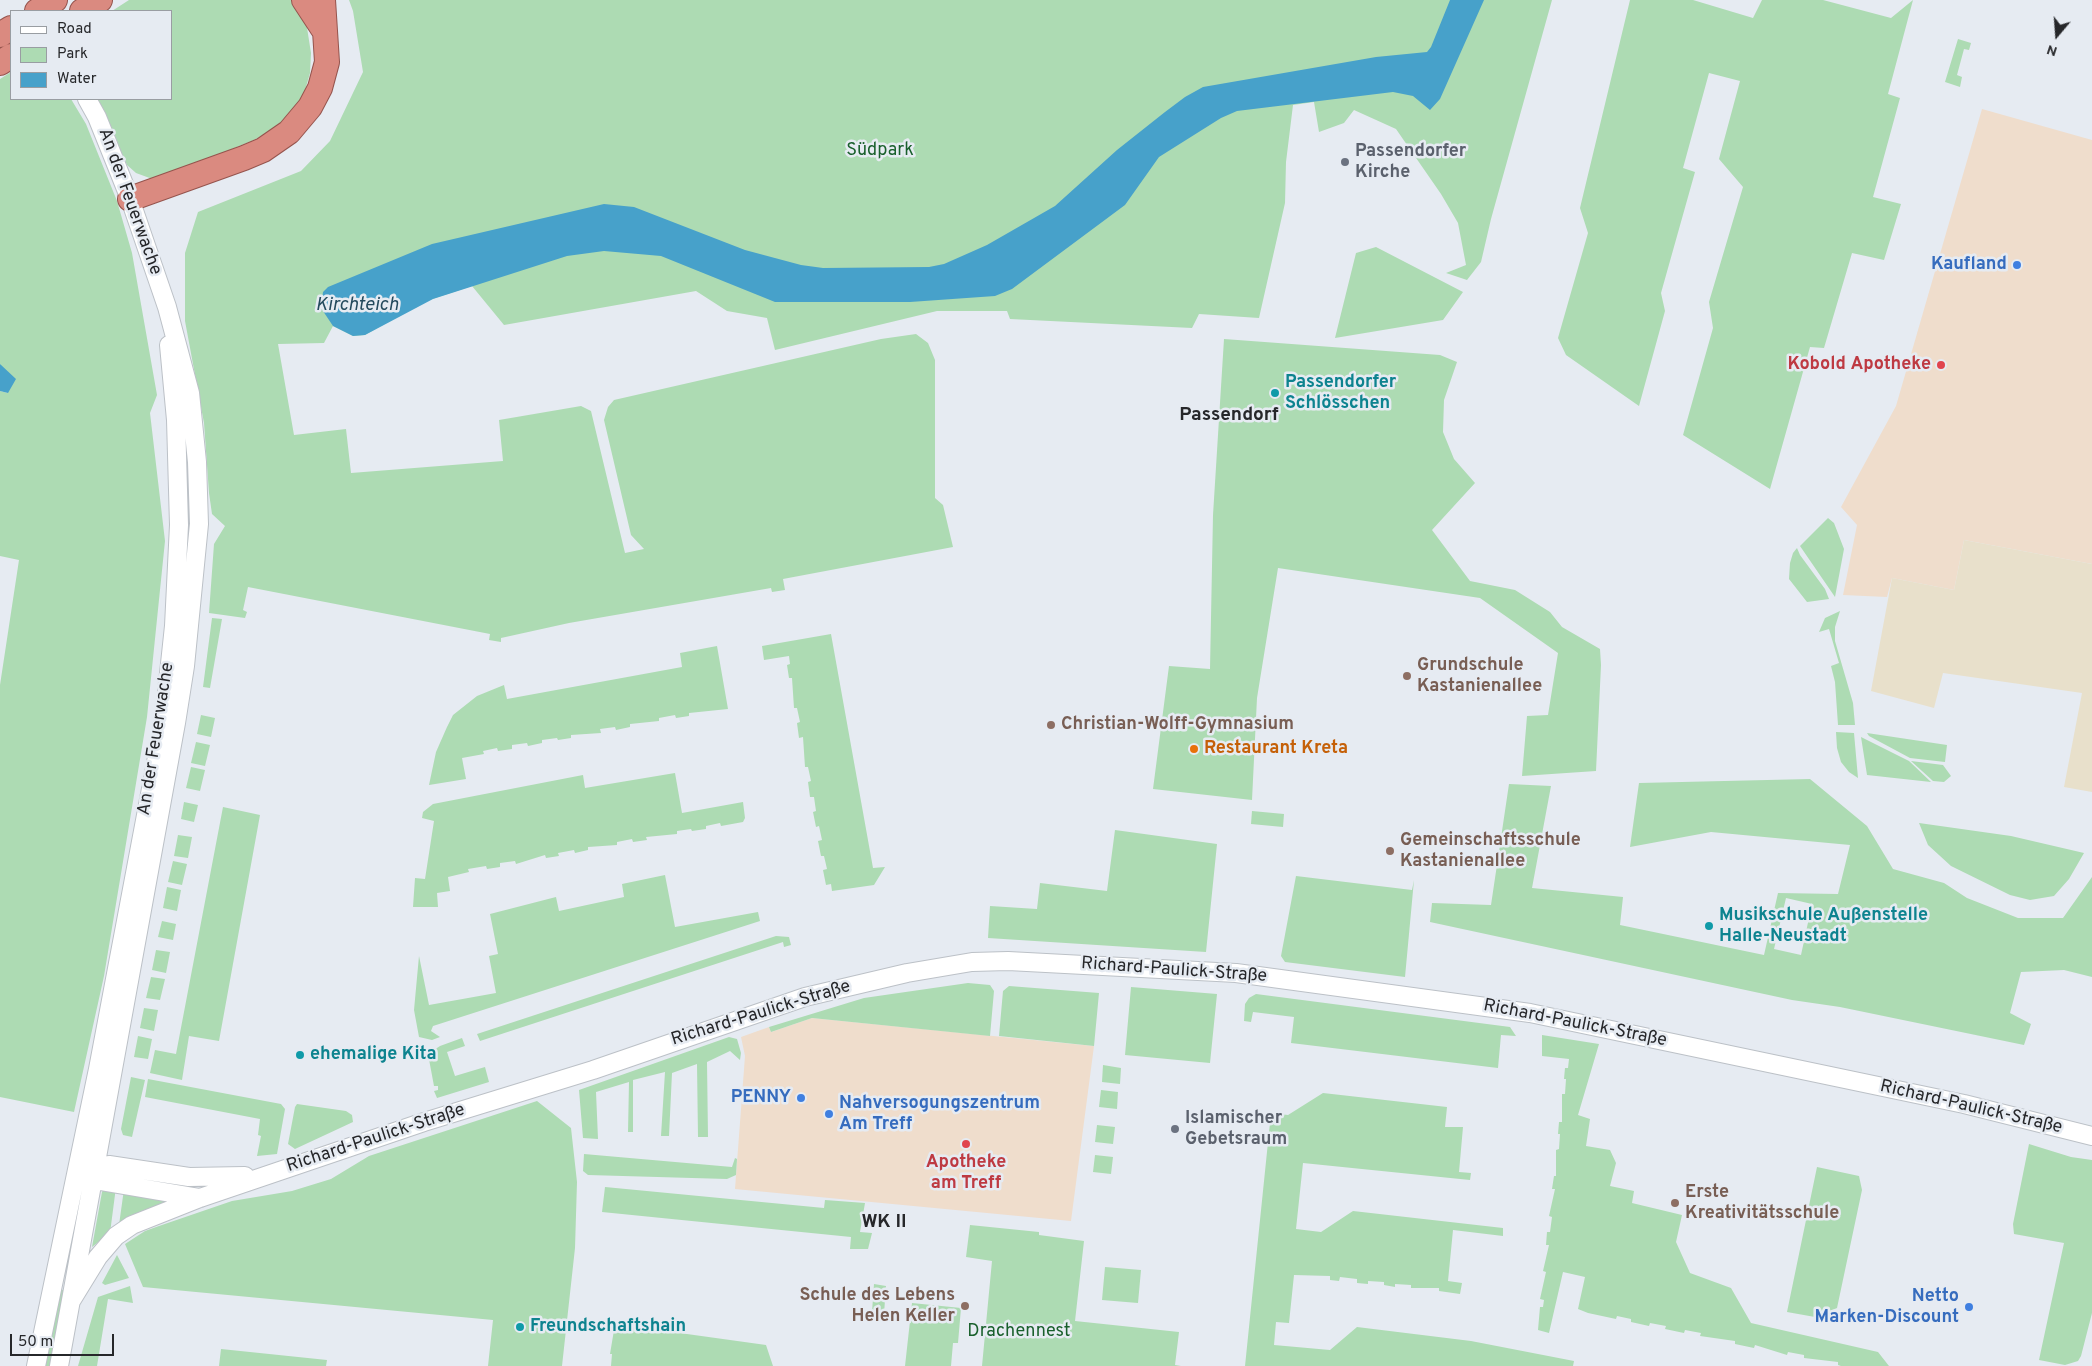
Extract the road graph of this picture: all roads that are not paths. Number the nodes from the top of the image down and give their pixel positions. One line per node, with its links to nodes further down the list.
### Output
1 (55, 0): 5 (highway)
2 (100, 0): 6 (highway)
3 (304, 0): 7 (highway)
4 (323, 0): 7 (highway)
5 (39, 10)
6 (84, 10)
7 (323, 29): 9 (highway)
8 (88, 100): 9 (street, An der Feuerwache)
9 (130, 199): 10 (street, An der Feuerwache)
10 (167, 307): 12 (street, An der Feuerwache); 14 (street, An der Feuerwache)
11 (2092, 1136): 15 (street, Richard-Paulick-Straße)
12 (102, 1138): 13 (street); 14 (street, An der Feuerwache)
13 (133, 1168): 14 (street, Richard-Paulick-Straße); 15 (street, Richard-Paulick-Straße)
14 (88, 1171): 16 (street, Richard-Paulick-Straße); 17 (street, An der Feuerwache); 18 (street, An der Feuerwache)
15 (273, 1172): 16 (street, Richard-Paulick-Straße)
16 (200, 1198): 17 (street, Richard-Paulick-Straße)
17 (72, 1301): 19 (street, An der Feuerwache)
18 (36, 1366)
19 (59, 1366)

